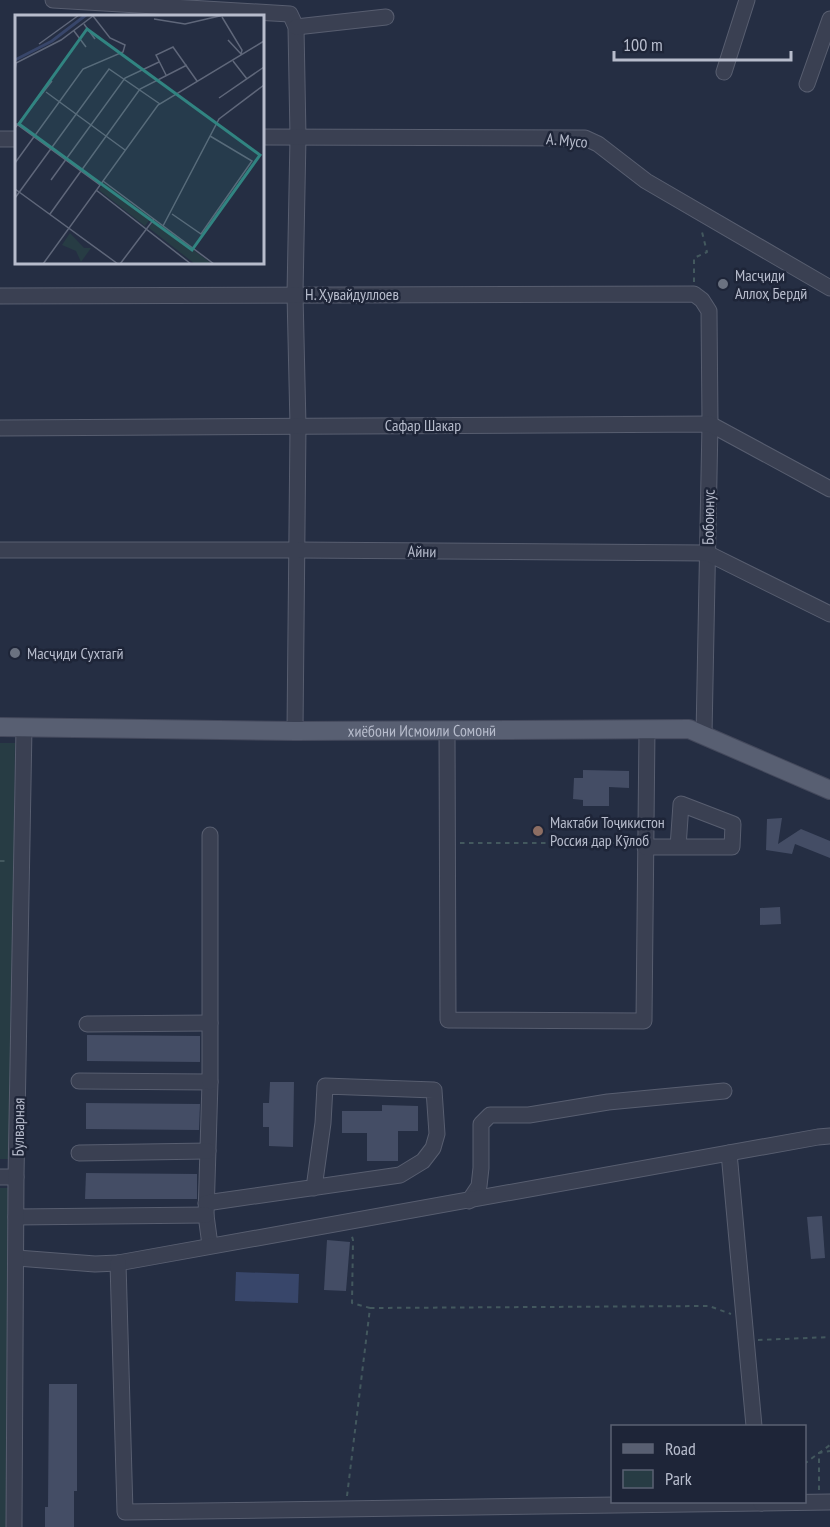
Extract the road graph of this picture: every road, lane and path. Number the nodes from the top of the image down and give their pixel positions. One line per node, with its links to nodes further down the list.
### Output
1 (53, 0): 5 (street)
2 (747, 0): 6 (street)
3 (386, 17): 5 (street)
4 (830, 19): 7 (street)
5 (296, 27): 9 (street)
6 (724, 72)
7 (807, 84)
8 (264, 137): 9 (street, А. Мусо)
9 (298, 137): 12 (street, А. Мусо); 14 (street)
10 (15, 138): 11 (street)
11 (0, 139)
12 (697, 211): 13 (street, А. Мусо); 16 (path)
13 (830, 288)
14 (295, 294): 15 (street, Н. Ҳувайдуллоев); 16 (street, Н. Ҳувайдуллоев); 18 (street)
15 (0, 296)
16 (698, 297): 17 (street, Бобоюнус)
17 (710, 424): 18 (street, Сафар Шакар); 20 (street, Сафар Шакар); 23 (street, Бобоюнус)
18 (298, 426): 19 (street, Сафар Шакар); 22 (street)
19 (0, 428)
20 (830, 489)
21 (0, 550): 22 (street, Айни)
22 (297, 550): 23 (street, Айни); 29 (street)
23 (707, 553): 24 (street, Айни); 30 (street, Бобоюнус)
24 (830, 615)
25 (0, 727): 26 (main road, хиёбони Исмоили Сомонӣ)
26 (24, 727): 29 (main road, хиёбони Исмоили Сомонӣ); 46 (street, Булварная)
27 (647, 729): 28 (main road, хиёбони Исмоили Сомонӣ); 30 (main road, хиёбони Исмоили Сомонӣ); 34 (street)
28 (447, 730): 29 (main road, хиёбони Исмоили Сомонӣ); 33 (street)
29 (295, 731)
30 (704, 735): 31 (main road, хиёбони Исмоили Сомонӣ)
31 (830, 790)
32 (210, 834): 36 (street)
33 (448, 843): 34 (path); 34 (street)
34 (646, 845): 35 (street)
35 (678, 847)
36 (210, 1023): 37 (street); 39 (street)
37 (87, 1024)
38 (79, 1081): 39 (street)
39 (210, 1082): 42 (street)
40 (724, 1091): 48 (street)
41 (830, 1136): 44 (street)
42 (208, 1151): 43 (street); 49 (street)
43 (78, 1153)
44 (729, 1153): 48 (street); 56 (street)
45 (0, 1177): 46 (street)
46 (16, 1177): 50 (street, Булварная)
47 (314, 1188): 47 (street); 49 (street)
48 (469, 1201): 51 (street)
49 (206, 1209): 50 (street); 52 (street)
50 (16, 1217): 53 (street, Булварная)
51 (349, 1221): 52 (street); 55 (path)
52 (210, 1245): 54 (street)
53 (16, 1258): 54 (street); 68 (street, Булварная)
54 (118, 1263): 67 (street)
55 (370, 1308): 56 (path); 67 (path)
56 (744, 1320): 58 (street)
57 (830, 1337): 58 (path)
58 (746, 1341): 59 (street)
59 (754, 1425)
60 (830, 1445): 62 (path)
61 (830, 1450): 62 (path)
62 (819, 1453): 63 (path); 65 (path)
63 (806, 1463)
64 (806, 1502): 65 (street)
65 (824, 1502)
66 (702, 1503): 67 (street)
67 (345, 1509)
68 (14, 1527)

